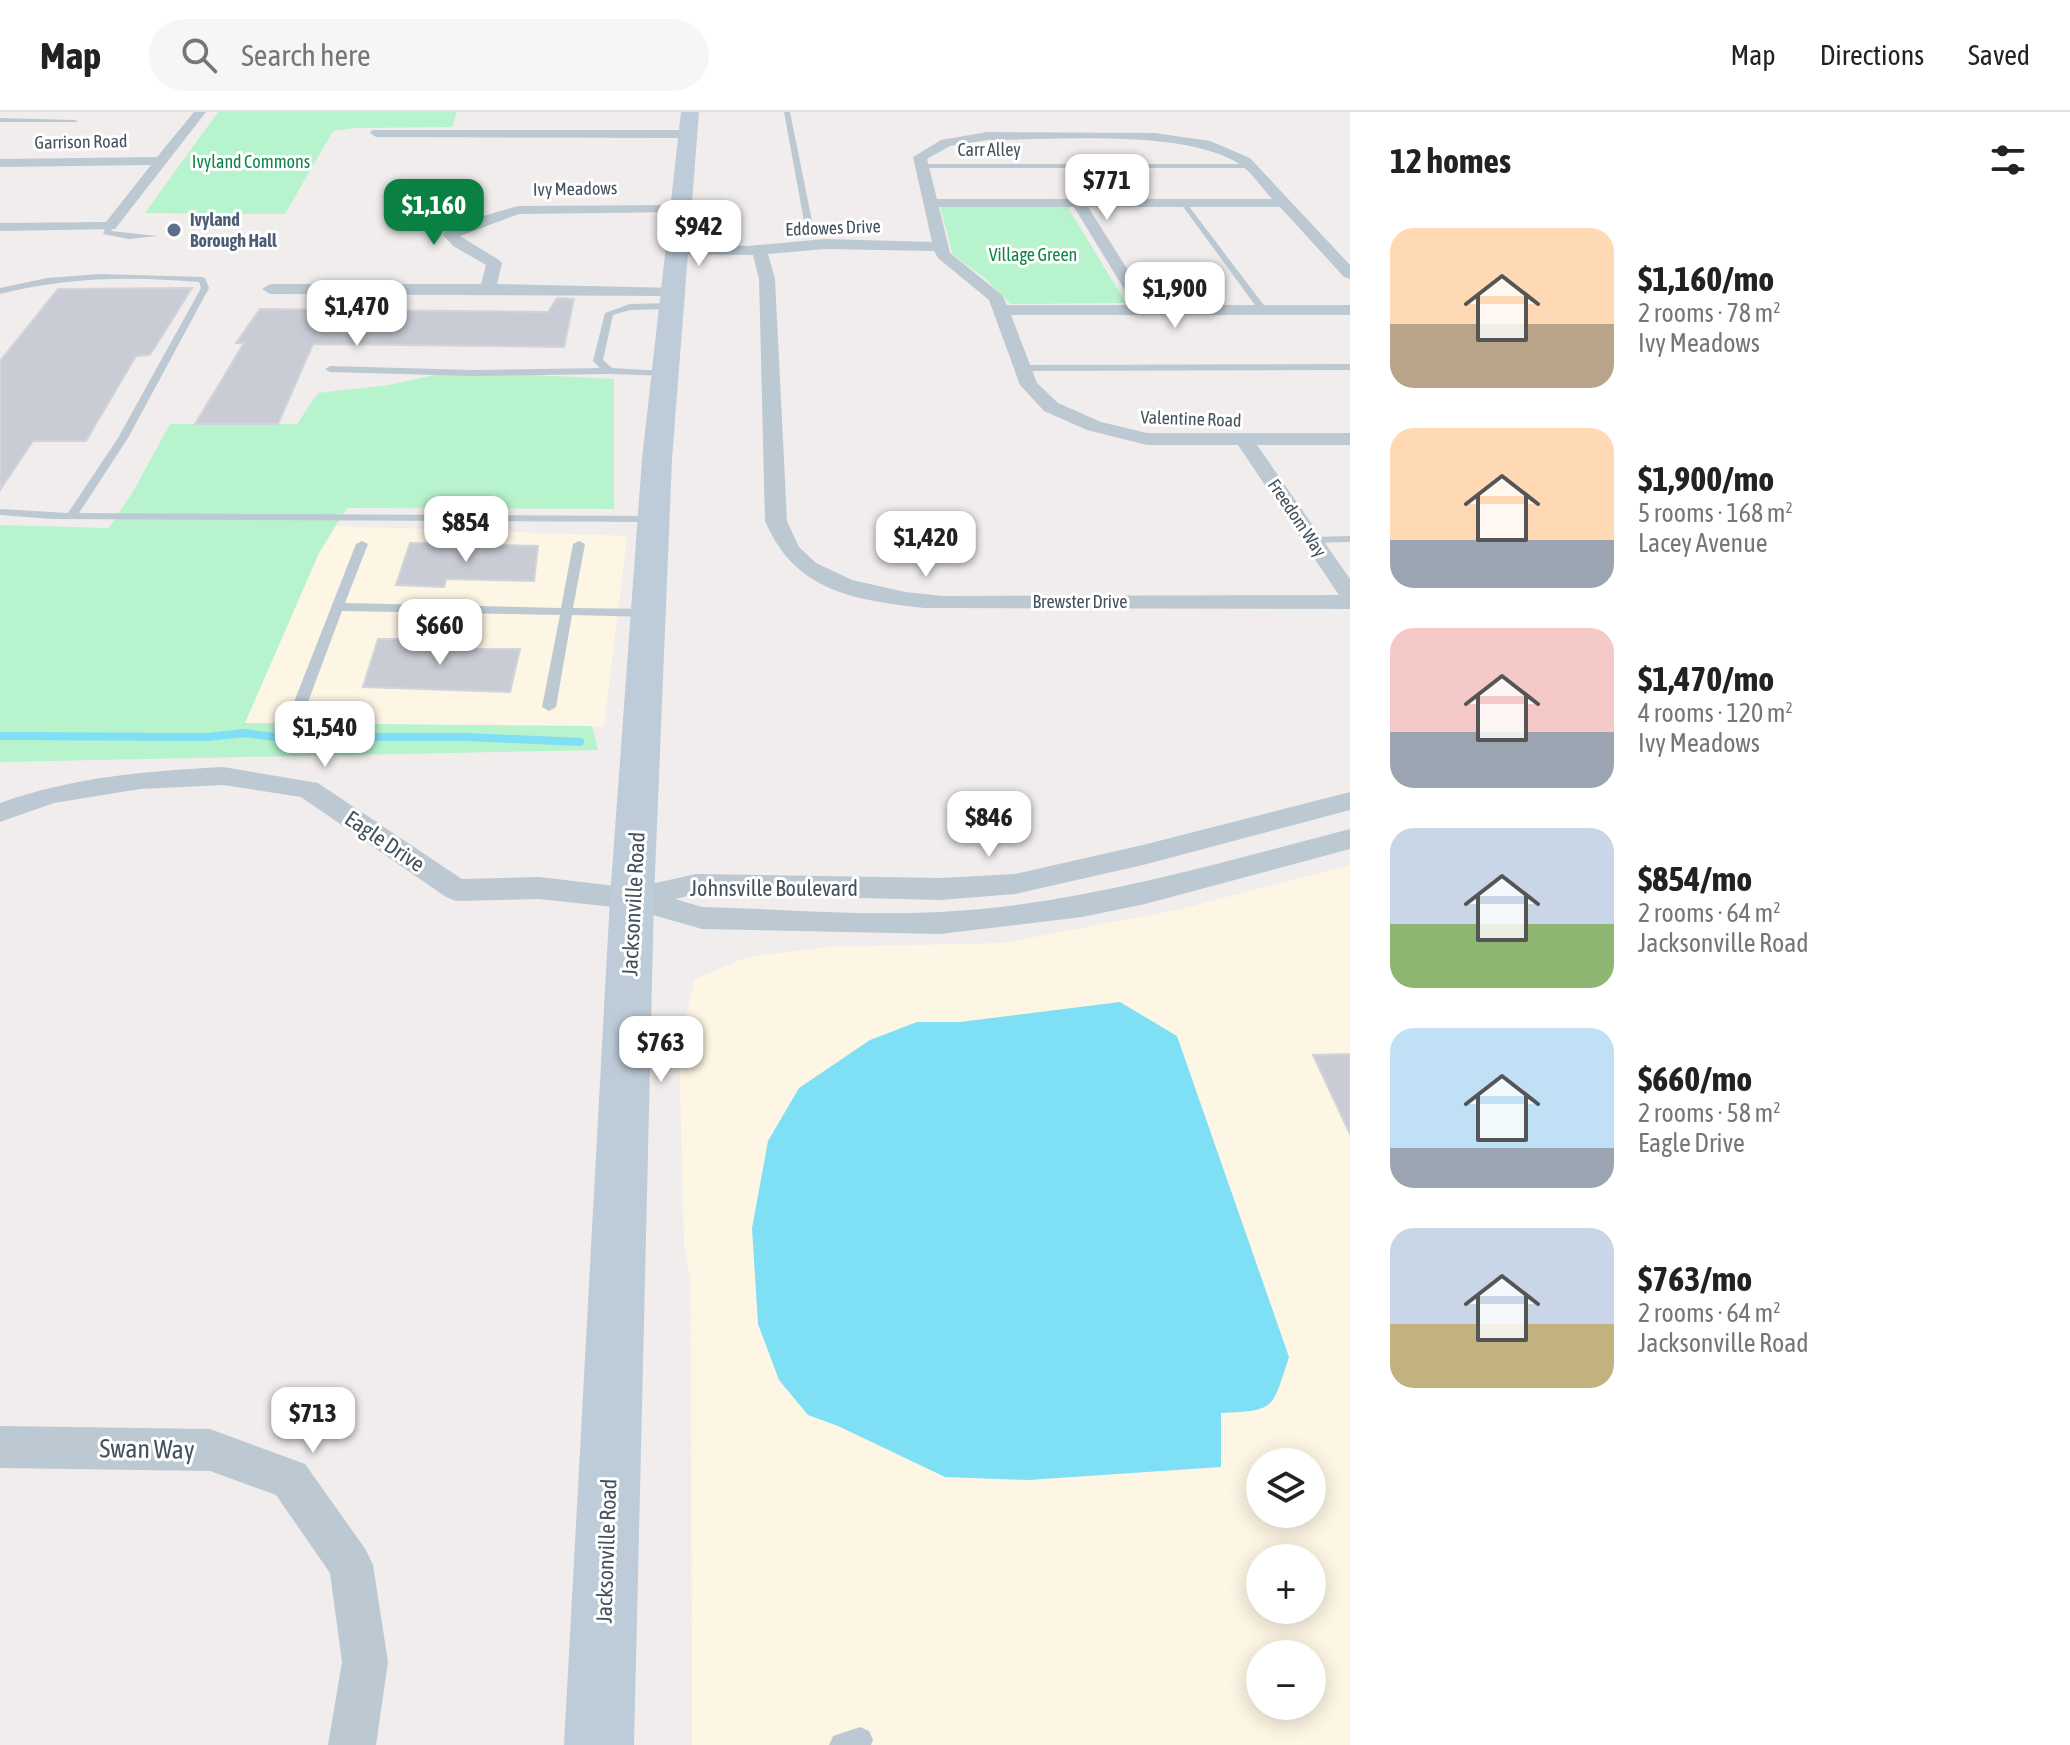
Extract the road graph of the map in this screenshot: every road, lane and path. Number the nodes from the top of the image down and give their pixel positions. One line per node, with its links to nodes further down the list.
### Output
1 (200, 112): 7 (street)
2 (787, 112): 16 (lane)
3 (0, 120): 4 (lane)
4 (75, 122)
5 (689, 123): 6 (street); 15 (main road, Jacksonville Road)
6 (376, 133)
7 (162, 161): 8 (street, Garrison Road); 17 (street)
8 (0, 163)
9 (920, 166): 10 (lane, Carr Alley); 10 (street); 11 (street, Valentine Road)
10 (1250, 166): 14 (street)
11 (930, 203): 12 (street); 20 (street, Valentine Road)
12 (1078, 203): 13 (street); 29 (street)
13 (1182, 203): 14 (street); 30 (lane)
14 (1284, 203): 23 (street)
15 (679, 209): 21 (main road, Jacksonville Road); 25 (street, Ivy Meadows)
16 (808, 221)
17 (110, 226): 18 (street); 19 (lane)
18 (0, 227)
19 (154, 236)
20 (942, 247): 22 (street, Eddowes Drive); 28 (street, Valentine Road)
21 (677, 249): 22 (street, Eddowes Drive); 27 (main road, Jacksonville Road)
22 (760, 251): 47 (street, Brewster Drive)
23 (1350, 274)
24 (270, 289): 25 (street)
25 (488, 289): 27 (street)
26 (0, 291): 40 (lane)
27 (671, 299): 35 (lane); 36 (main road, Jacksonville Road)
28 (1001, 310): 29 (street); 33 (street, Valentine Road)
29 (1145, 310): 30 (street)
30 (1263, 310): 31 (street)
31 (1350, 310)
32 (1350, 367): 33 (lane)
33 (1022, 368): 38 (street, Valentine Road)
34 (330, 369): 35 (lane)
35 (609, 371): 36 (lane)
36 (666, 374): 41 (main road, Jacksonville Road)
37 (1350, 439): 38 (street, Valentine Road)
38 (1245, 441): 43 (street, Freedom Way)
39 (0, 512): 40 (lane)
40 (72, 515): 41 (lane)
41 (654, 519): 50 (main road, Jacksonville Road)
42 (1350, 539): 43 (lane)
43 (1312, 540): 46 (street, Freedom Way)
44 (362, 544): 48 (lane)
45 (579, 544): 49 (lane)
46 (1350, 595)
47 (1350, 602)
48 (337, 607): 49 (lane); 51 (lane)
49 (569, 612): 50 (lane); 52 (lane)
50 (648, 613): 56 (main road, Jacksonville Road)
51 (301, 702)
52 (549, 707)
53 (1350, 801): 56 (street, Johnsville Boulevard)
54 (0, 813): 56 (street, Eagle Drive)
55 (1350, 839): 56 (street, Johnsville Boulevard)
56 (632, 898): 59 (main road, Jacksonville Road)
57 (0, 1447): 58 (street, Swan Way)
58 (352, 1745)
59 (599, 1745)

